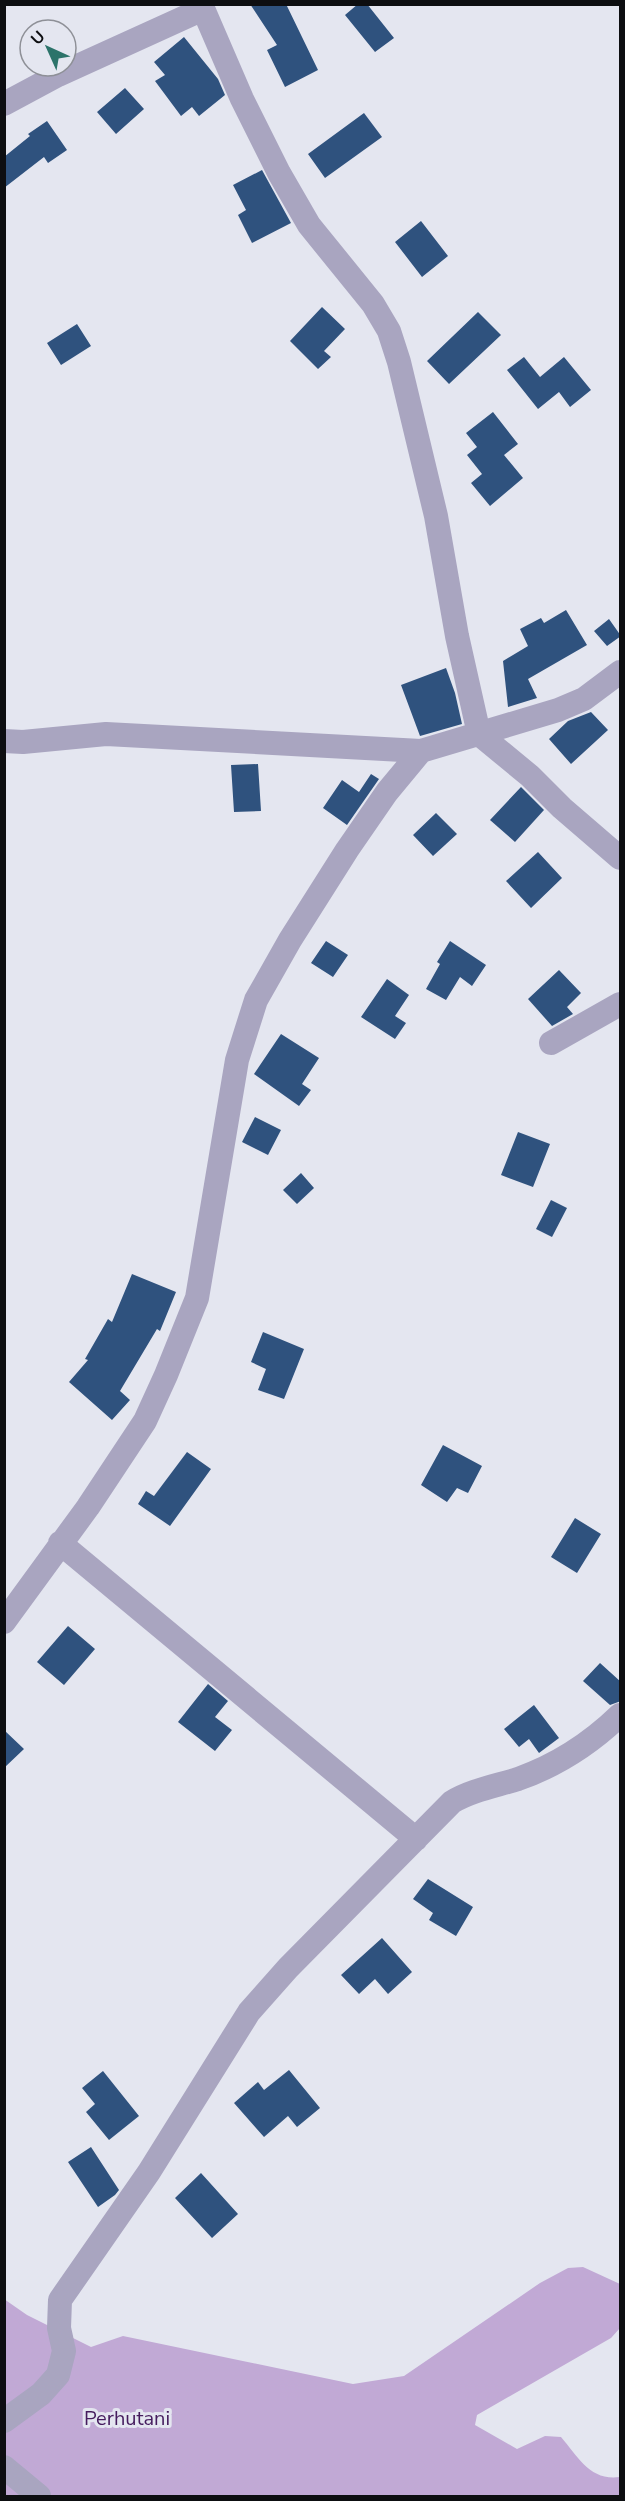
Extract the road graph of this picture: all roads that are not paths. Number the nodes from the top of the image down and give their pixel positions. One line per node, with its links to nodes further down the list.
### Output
1 (202, 7): 2 (street); 4 (street)
2 (4, 104)
3 (621, 672): 4 (street)
4 (479, 734): 6 (street); 7 (street)
5 (4, 741): 6 (street)
6 (421, 751): 10 (street)
7 (621, 858)
8 (621, 1004): 9 (street)
9 (551, 1043)
10 (60, 1543): 11 (street); 13 (street)
11 (4, 1622)
12 (621, 1716): 13 (street)
13 (416, 1839): 14 (street)
14 (4, 2421)
15 (4, 2467): 16 (street)
16 (39, 2496)

